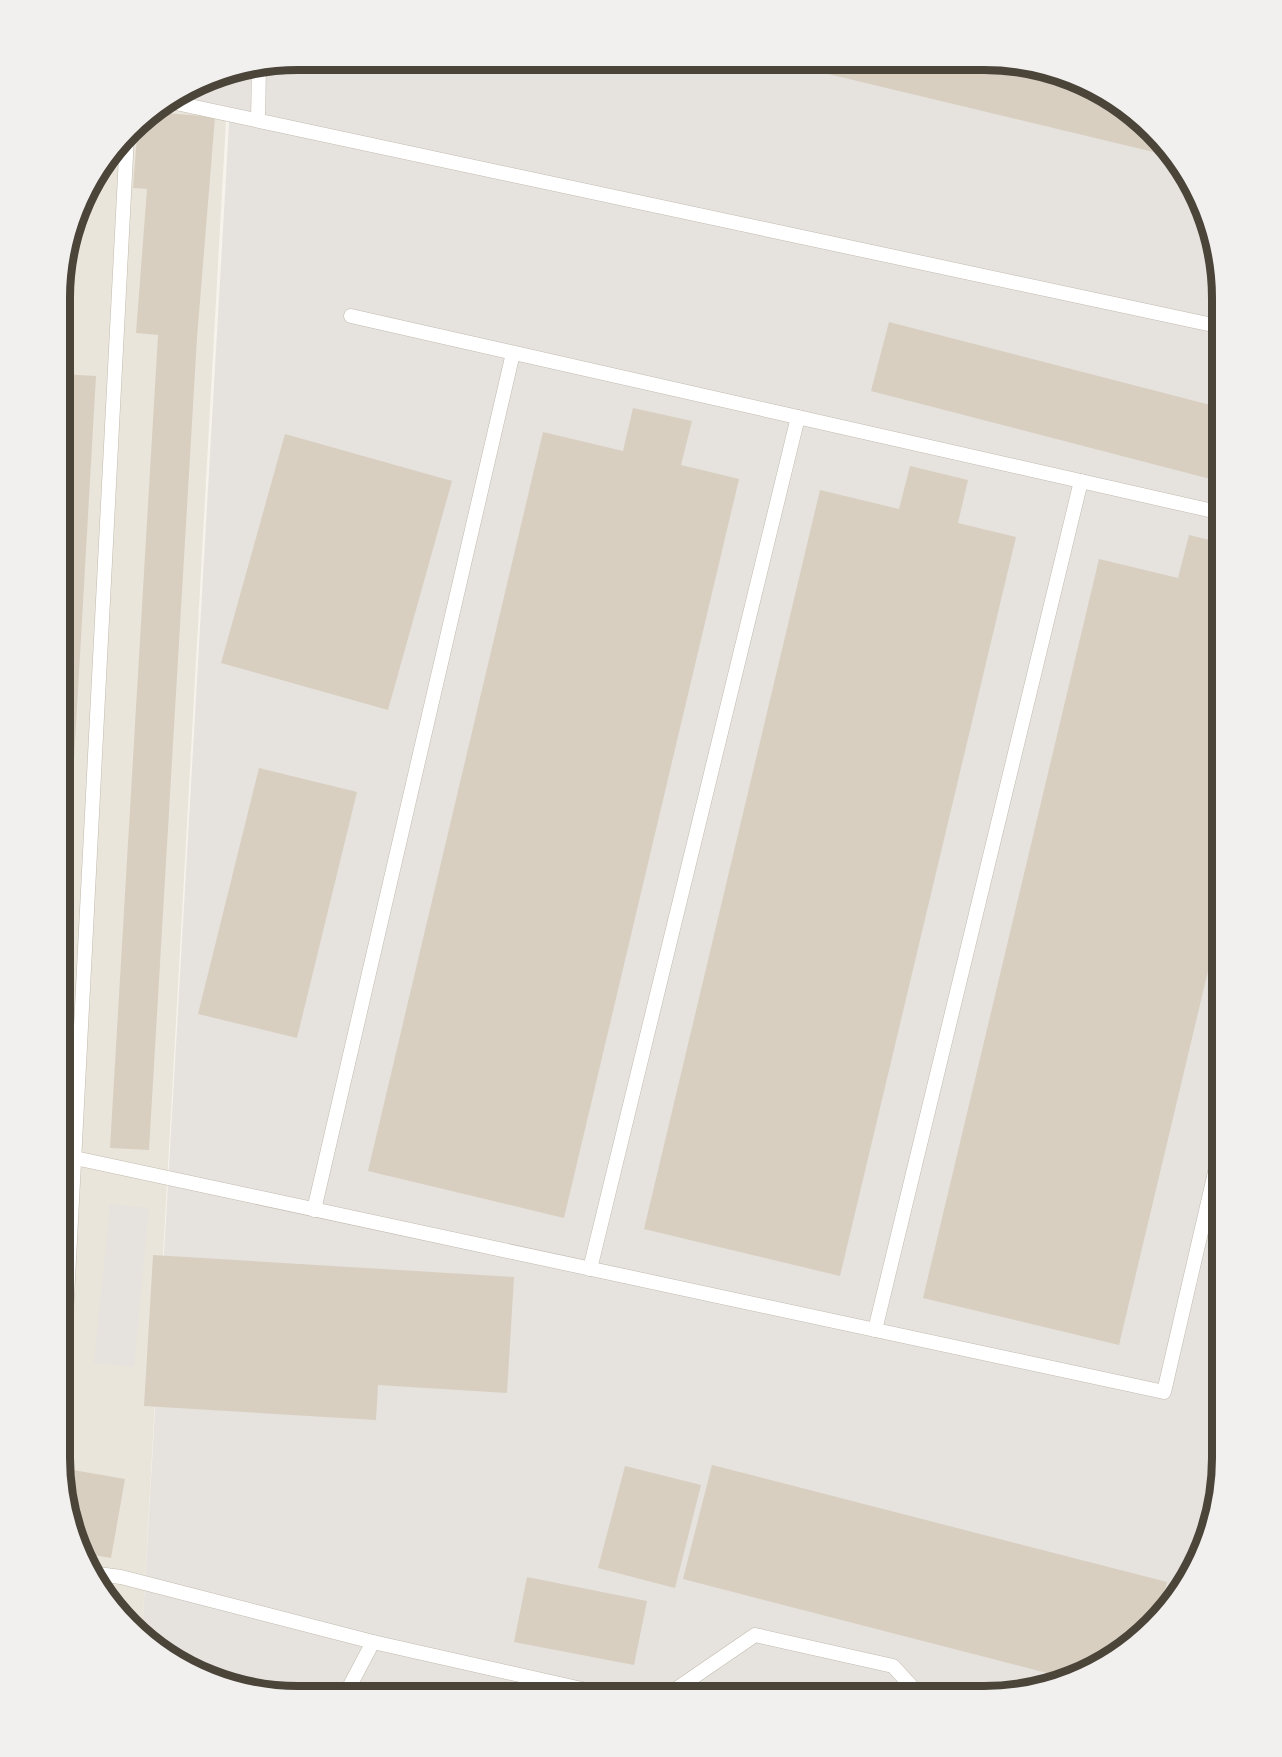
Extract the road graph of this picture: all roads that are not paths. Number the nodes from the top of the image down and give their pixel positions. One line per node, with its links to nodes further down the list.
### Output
1 (259, 74): 3 (lane)
2 (180, 104): 3 (lane)
3 (258, 120): 6 (lane)
4 (126, 149): 11 (lane)
5 (351, 316): 7 (lane)
6 (1212, 325)
7 (513, 353): 8 (lane); 13 (lane)
8 (798, 417): 9 (lane); 15 (lane)
9 (1081, 481): 10 (lane); 16 (lane)
10 (1212, 511)
11 (75, 1158): 13 (lane); 14 (lane)
12 (1212, 1186): 16 (lane)
13 (314, 1209): 15 (lane)
14 (70, 1250)
15 (590, 1269): 16 (lane)
16 (875, 1330)
17 (103, 1575): 18 (lane)
18 (373, 1642): 19 (lane); 20 (lane)
19 (350, 1686)
20 (569, 1686)
21 (681, 1686): 22 (lane)
22 (911, 1686)

